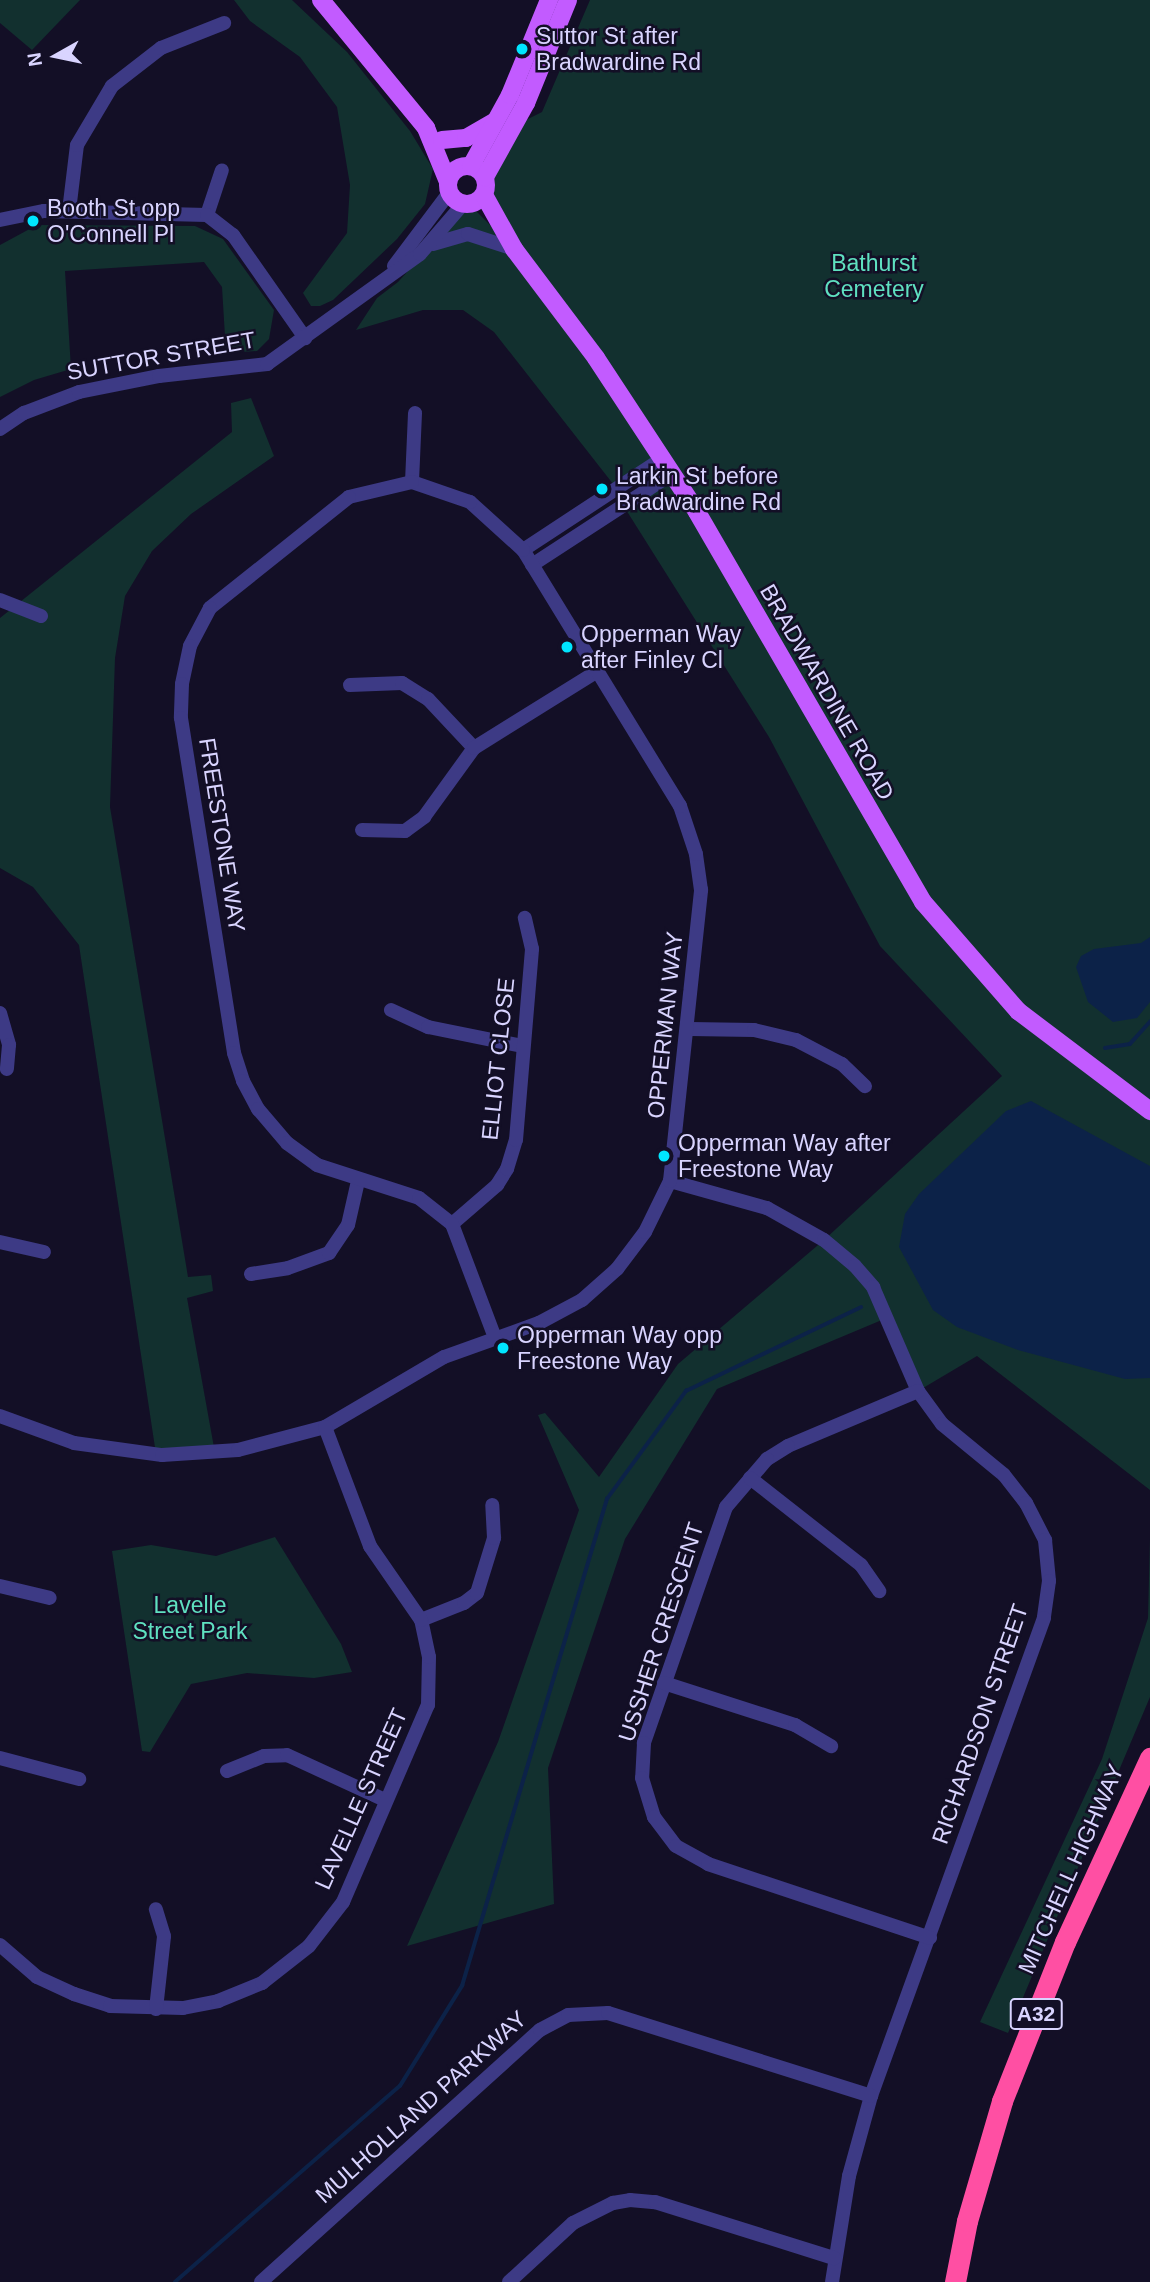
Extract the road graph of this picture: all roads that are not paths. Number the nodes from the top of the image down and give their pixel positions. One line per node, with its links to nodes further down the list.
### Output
1 (321, 0): 6 (main road, BRADWARDINE ROAD)
2 (548, 0): 5 (main road, SUTTOR STREET)
3 (568, 0): 9 (main road, SUTTOR STREET)
4 (224, 23): 10 (street)
5 (499, 117): 7 (main road); 9 (main road, SUTTOR STREET)
6 (426, 128): 7 (main road, BRADWARDINE ROAD); 9 (main road, BRADWARDINE ROAD)
7 (442, 140): 9 (main road, BRADWARDINE ROAD)
8 (222, 170): 11 (street)
9 (467, 186): 13 (main road, BRADWARDINE ROAD); 14 (street, SUTTOR STREET); 15 (street, SUTTOR STREET)
10 (69, 211): 11 (street); 12 (street)
11 (206, 215): 16 (street)
12 (0, 220)
13 (514, 249): 14 (street); 19 (main road, BRADWARDINE ROAD)
14 (420, 254): 15 (street, SUTTOR STREET)
15 (392, 271): 16 (street, SUTTOR STREET)
16 (305, 338): 18 (street, SUTTOR STREET)
17 (415, 413): 20 (street)
18 (0, 429)
19 (668, 466): 21 (street); 22 (street); 36 (main road, BRADWARDINE ROAD)
20 (412, 482): 21 (street); 37 (street, FREESTONE WAY)
21 (523, 551): 22 (street)
22 (532, 565): 25 (street, OPPERMAN WAY)
23 (0, 600): 24 (street)
24 (41, 615)
25 (596, 672): 27 (street); 32 (street, OPPERMAN WAY)
26 (349, 685): 27 (street)
27 (474, 748): 28 (street)
28 (362, 830)
29 (524, 918): 33 (street, ELLIOT CLOSE)
30 (391, 1010): 33 (street)
31 (0, 1013): 34 (street)
32 (690, 1029): 35 (street); 38 (street, OPPERMAN WAY)
33 (522, 1046): 39 (street, ELLIOT CLOSE)
34 (7, 1069)
35 (865, 1086)
36 (1150, 1111)
37 (358, 1181): 39 (street, FREESTONE WAY); 42 (street)
38 (670, 1181): 43 (street, OPPERMAN WAY); 44 (street, RICHARDSON STREET)
39 (452, 1224): 43 (street)
40 (0, 1242): 41 (street)
41 (44, 1252)
42 (251, 1274)
43 (495, 1338): 46 (street, OPPERMAN WAY)
44 (918, 1391): 47 (street, USSHER CRESCENT); 61 (street, RICHARDSON STREET)
45 (0, 1416): 46 (street, OPPERMAN WAY)
46 (325, 1427): 52 (street, LAVELLE STREET)
47 (750, 1478): 50 (street); 53 (street, USSHER CRESCENT)
48 (492, 1505): 52 (street)
49 (0, 1586): 51 (street)
50 (880, 1591)
51 (50, 1598)
52 (421, 1620): 59 (street, LAVELLE STREET)
53 (664, 1683): 54 (street); 61 (street, USSHER CRESCENT)
54 (831, 1746)
55 (0, 1758): 58 (street)
56 (1150, 1758): 69 (highway, MITCHELL HIGHWAY / A32)
57 (227, 1771): 59 (street)
58 (79, 1779)
59 (385, 1800): 63 (street, LAVELLE STREET)
60 (156, 1909): 63 (street)
61 (930, 1938): 64 (street, RICHARDSON STREET)
62 (0, 1945): 63 (street, LAVELLE STREET)
63 (156, 2009)
64 (871, 2096): 65 (street, RICHARDSON STREET); 66 (street, MULHOLLAND PARKWAY)
65 (834, 2258): 67 (street); 68 (street, RICHARDSON STREET)
66 (261, 2282)
67 (509, 2282)
68 (832, 2282)
69 (955, 2282)

